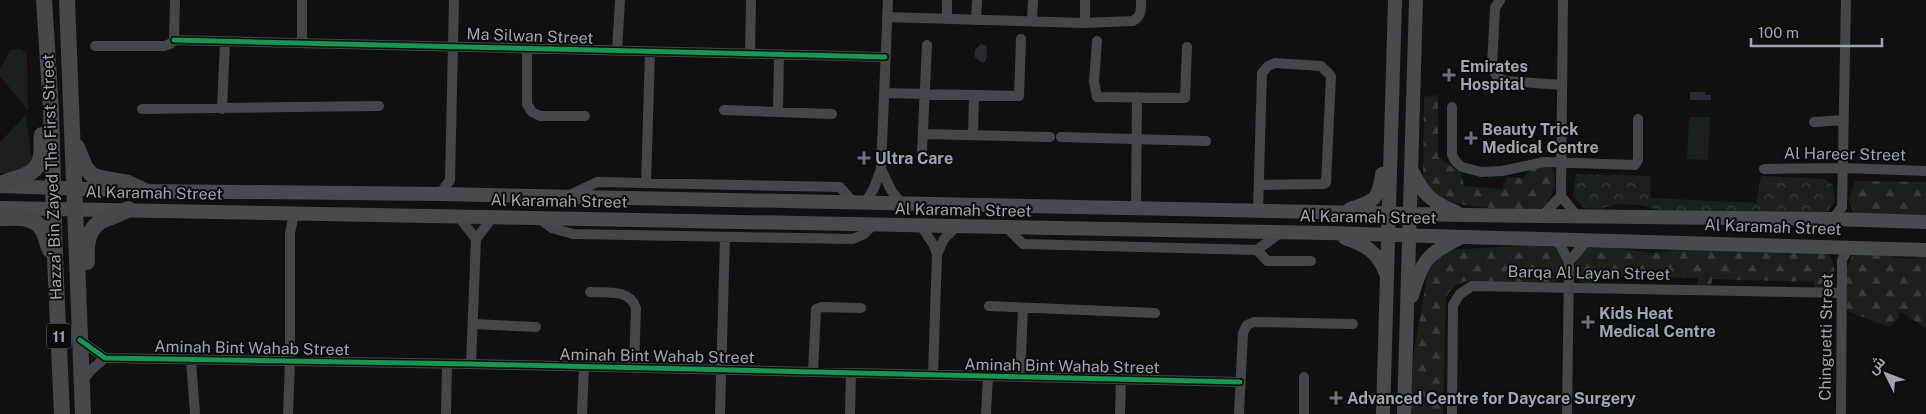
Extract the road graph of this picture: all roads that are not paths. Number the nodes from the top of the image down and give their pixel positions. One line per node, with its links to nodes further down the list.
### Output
1 (44, 0): 48 (main road, Hazza' Bin Zayed The First Street / 11)
2 (67, 0): 60 (main road, Hazza' Bin Zayed The First Street / 11)
3 (175, 0): 25 (street)
4 (302, 0): 28 (street)
5 (454, 0): 31 (street)
6 (620, 0): 34 (street)
7 (751, 0): 36 (street)
8 (888, 0): 19 (street)
9 (947, 0): 20 (street)
10 (977, 0): 21 (street)
11 (1032, 0): 22 (street)
12 (1085, 0): 23 (street)
13 (1141, 0): 23 (street)
14 (1395, 0): 62 (main road)
15 (1416, 0): 64 (main road)
16 (1500, 0): 39 (street)
17 (1563, 0): 39 (street)
18 (1846, 0): 54 (street)
19 (887, 18): 20 (street); 38 (street)
20 (947, 19): 21 (street)
21 (976, 20): 22 (street)
22 (1032, 21): 23 (street)
23 (1085, 23)
24 (1021, 39): 42 (street)
25 (174, 40): 27 (street, Ma Silwan Street); 30 (street, Ma Silwan Street)
26 (1097, 41): 43 (street)
27 (225, 42): 28 (street, Ma Silwan Street); 47 (street)
28 (302, 42): 31 (street, Ma Silwan Street)
29 (927, 45): 41 (street)
30 (95, 46)
31 (454, 46): 33 (street, Ma Silwan Street); 69 (street)
32 (1187, 47): 43 (street)
33 (528, 49): 34 (street, Ma Silwan Street); 52 (street, Ma Silwan Street)
34 (617, 51): 35 (street, Ma Silwan Street)
35 (650, 52): 36 (street, Ma Silwan Street); 70 (street)
36 (750, 54): 37 (street, Ma Silwan Street)
37 (779, 55): 38 (street, Ma Silwan Street); 50 (street)
38 (885, 57): 40 (street)
39 (1562, 85): 63 (street)
40 (884, 93): 41 (street); 67 (street)
41 (924, 95): 42 (street); 56 (street)
42 (974, 95): 57 (street)
43 (1137, 97): 58 (street)
44 (379, 106): 47 (street)
45 (1452, 107): 63 (street)
46 (142, 109): 47 (street)
47 (222, 109)
48 (51, 110): 71 (main road); 73 (main road, Hazza' Bin Zayed The First Street / 11)
49 (724, 110): 50 (street)
50 (778, 112): 51 (street)
51 (832, 114)
52 (585, 116)
53 (1638, 119): 63 (street)
54 (1844, 120): 55 (street); 66 (street)
55 (1814, 122)
56 (923, 134): 57 (street); 61 (street)
57 (973, 135): 58 (street)
58 (1137, 139): 59 (street); 86 (street)
59 (1206, 140)
60 (72, 141): 74 (main road, Hazza' Bin Zayed The First Street / 11); 75 (main road)
61 (922, 152)
62 (1389, 154): 89 (main road); 90 (main road)
63 (1561, 162): 79 (street)
64 (1411, 168): 92 (main road); 93 (main road)
65 (1764, 168): 66 (street, Al Hareer Street)
66 (1843, 168): 68 (street, Al Hareer Street); 82 (street)
67 (881, 170): 80 (street); 81 (street)
68 (1926, 171)
69 (450, 180): 76 (street); 77 (street)
70 (646, 183): 78 (street); 80 (street)
71 (0, 185): 73 (main road, Al Karamah Street)
72 (1259, 185): 72 (street); 88 (street)
73 (53, 188): 74 (main road, Al Karamah Street); 84 (main road, Hazza' Bin Zayed The First Street / 11)
74 (74, 189): 75 (main road, Al Karamah Street); 85 (main road, Hazza' Bin Zayed The First Street / 11)
75 (144, 191): 76 (main road, Al Karamah Street)
76 (440, 194): 77 (main road, Al Karamah Street)
77 (464, 194): 78 (main road, Al Karamah Street)
78 (568, 196): 80 (main road, Al Karamah Street)
79 (1561, 196): 94 (street); 95 (street)
80 (859, 202): 81 (main road, Al Karamah Street)
81 (901, 203): 86 (main road, Al Karamah Street)
82 (1842, 207): 100 (street); 101 (street)
83 (0, 208): 84 (main road, Al Karamah Street)
84 (54, 208): 85 (main road, Al Karamah Street); 121 (main road, Hazza' Bin Zayed The First Street / 11)
85 (75, 208): 87 (main road, Al Karamah Street); 126 (main road, Hazza' Bin Zayed The First Street / 11)
86 (1136, 208): 88 (main road, Al Karamah Street)
87 (128, 209): 91 (main road, Al Karamah Street); 126 (main road)
88 (1258, 211): 89 (main road, Al Karamah Street)
89 (1339, 212): 90 (main road, Al Karamah Street)
90 (1388, 213): 92 (main road, Al Karamah Street); 109 (main road)
91 (294, 214): 96 (main road, Al Karamah Street); 141 (street)
92 (1409, 214): 93 (main road, Al Karamah Street); 110 (main road)
93 (1464, 215): 94 (main road, Al Karamah Street)
94 (1543, 216): 95 (main road, Al Karamah Street)
95 (1577, 216): 100 (main road, Al Karamah Street)
96 (459, 217): 98 (main road, Al Karamah Street); 113 (street)
97 (0, 218): 121 (main road)
98 (492, 218): 99 (main road, Al Karamah Street); 113 (street)
99 (540, 219): 103 (main road, Al Karamah Street); 111 (street)
100 (1833, 219): 101 (main road, Al Karamah Street)
101 (1853, 220): 102 (main road, Al Karamah Street)
102 (1926, 222)
103 (873, 225): 104 (main road, Al Karamah Street); 111 (street)
104 (921, 226): 105 (main road, Al Karamah Street); 120 (street)
105 (956, 227): 106 (main road, Al Karamah Street); 120 (street)
106 (1007, 228): 107 (main road, Al Karamah Street); 118 (street)
107 (1280, 233): 108 (main road, Al Karamah Street); 118 (street)
108 (1327, 233): 109 (main road, Al Karamah Street); 125 (main road)
109 (1387, 236): 110 (main road, Al Karamah Street); 125 (main road)
110 (1408, 236): 112 (main road, Al Karamah Street); 134 (main road)
111 (725, 237): 146 (street)
112 (1462, 237): 114 (main road, Al Karamah Street); 134 (main road)
113 (476, 239): 135 (street)
114 (1554, 239): 115 (main road, Al Karamah Street); 124 (street)
115 (1588, 240): 116 (main road, Al Karamah Street); 124 (street)
116 (1832, 246): 117 (main road, Al Karamah Street); 122 (street, Chinguetti Street)
117 (1849, 247): 119 (main road, Al Karamah Street); 122 (street, Chinguetti Street)
118 (1257, 250): 123 (street)
119 (1926, 250)
120 (937, 254): 149 (street)
121 (55, 258): 156 (main road, Hazza' Bin Zayed The First Street / 11)
122 (1842, 260): 129 (street, Chinguetti Street)
123 (1311, 261)
124 (1569, 262): 127 (street)
125 (1386, 276): 168 (main road)
126 (78, 285): 138 (main road, Hazza' Bin Zayed The First Street / 11)
127 (1569, 288): 129 (street, Barqa Al Layan Street); 170 (street, Barqa Al Layan Street); 171 (street)
128 (590, 292): 145 (street, Aminah Bint Wahab Street)
129 (1841, 293): 172 (street, Chinguetti Street)
130 (988, 306): 132 (street)
131 (861, 308): 147 (street)
132 (1023, 308): 133 (street); 151 (street)
133 (1155, 313)
134 (1406, 314): 169 (main road)
135 (473, 324): 137 (street); 143 (street)
136 (1353, 324): 155 (street)
137 (536, 327)
138 (80, 340): 139 (street); 154 (main road, Hazza' Bin Zayed The First Street / 11)
139 (105, 358): 140 (street, Aminah Bint Wahab Street); 154 (street)
140 (191, 360): 141 (street, Aminah Bint Wahab Street); 158 (street)
141 (290, 362): 142 (street, Aminah Bint Wahab Street); 159 (street)
142 (447, 364): 143 (street, Aminah Bint Wahab Street); 160 (street)
143 (471, 364): 144 (street, Aminah Bint Wahab Street)
144 (584, 367): 145 (street, Aminah Bint Wahab Street); 161 (street)
145 (634, 368): 146 (street, Aminah Bint Wahab Street)
146 (721, 370): 147 (street, Aminah Bint Wahab Street); 162 (street)
147 (813, 372): 148 (street, Aminah Bint Wahab Street)
148 (851, 373): 149 (street, Aminah Bint Wahab Street); 163 (street)
149 (933, 375): 150 (street, Aminah Bint Wahab Street)
150 (988, 376): 151 (street, Aminah Bint Wahab Street); 164 (street)
151 (1020, 377): 153 (street, Aminah Bint Wahab Street)
152 (1304, 378): 167 (street)
153 (1121, 379): 155 (street, Aminah Bint Wahab Street); 165 (street)
154 (82, 382): 157 (main road, Hazza' Bin Zayed The First Street / 11)
155 (1240, 382): 166 (street)
156 (62, 414)
157 (83, 414)
158 (195, 414)
159 (288, 414)
160 (446, 414)
161 (582, 414)
162 (720, 414)
163 (850, 414)
164 (986, 414)
165 (1120, 414)
166 (1239, 414)
167 (1304, 414)
168 (1383, 414)
169 (1404, 414)
170 (1452, 414)
171 (1567, 414)
172 (1841, 414)

